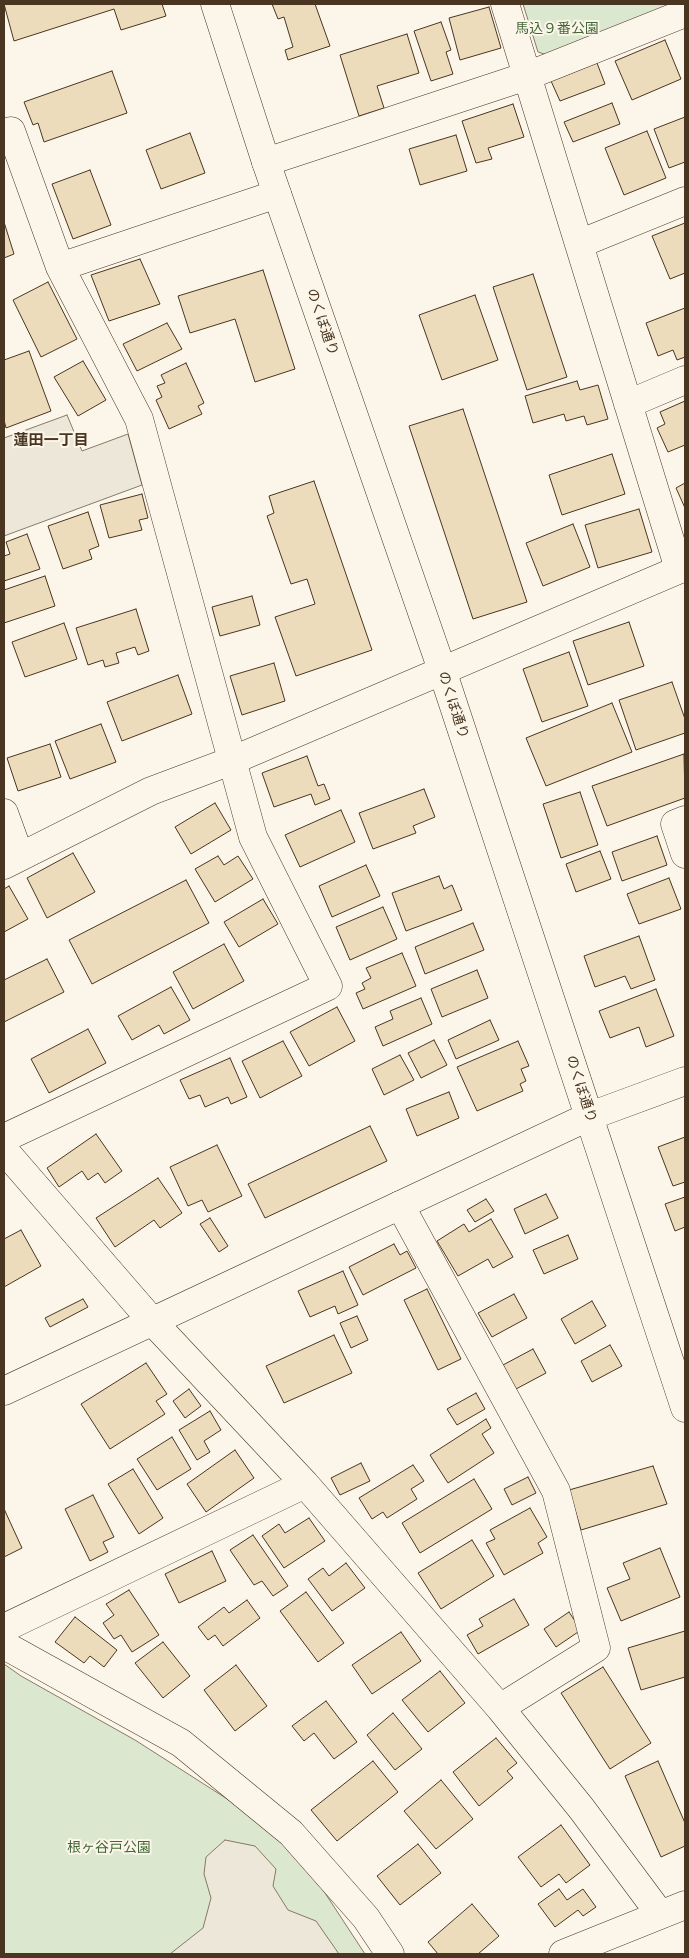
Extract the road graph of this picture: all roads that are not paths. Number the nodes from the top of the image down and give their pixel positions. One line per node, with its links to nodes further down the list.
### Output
1 (215, 4): 6 (street, のくぼ通り)
2 (505, 4): 4 (street)
3 (685, 13): 4 (street)
4 (527, 76): 6 (street); 9 (street)
5 (4, 132): 10 (street)
6 (266, 162): 7 (street, のくぼ通り)
7 (277, 194): 10 (street); 14 (street, のくぼ通り)
8 (685, 201): 9 (street)
9 (578, 244): 12 (street)
10 (60, 267): 15 (street)
11 (685, 380): 12 (street)
12 (628, 404): 13 (street)
13 (682, 568): 14 (street)
14 (442, 670): 15 (street); 21 (street, のくぼ通り)
15 (230, 761): 19 (street); 22 (street)
16 (4, 813): 19 (street)
17 (685, 820): 18 (street)
18 (685, 854)
19 (12, 861)
20 (685, 1081): 21 (street)
21 (590, 1116): 24 (street); 27 (street, のくぼ通り)
22 (4, 1138)
23 (4, 1150): 25 (street)
24 (400, 1205): 25 (street); 31 (street)
25 (152, 1321): 26 (street); 28 (street)
26 (4, 1390)
27 (685, 1408)
28 (305, 1484): 29 (street); 31 (street)
29 (4, 1628)
30 (4, 1645): 34 (street)
31 (500, 1708): 33 (street)
32 (685, 1905): 33 (street)
33 (660, 1914): 35 (street)
34 (390, 1954)
35 (564, 1954)

